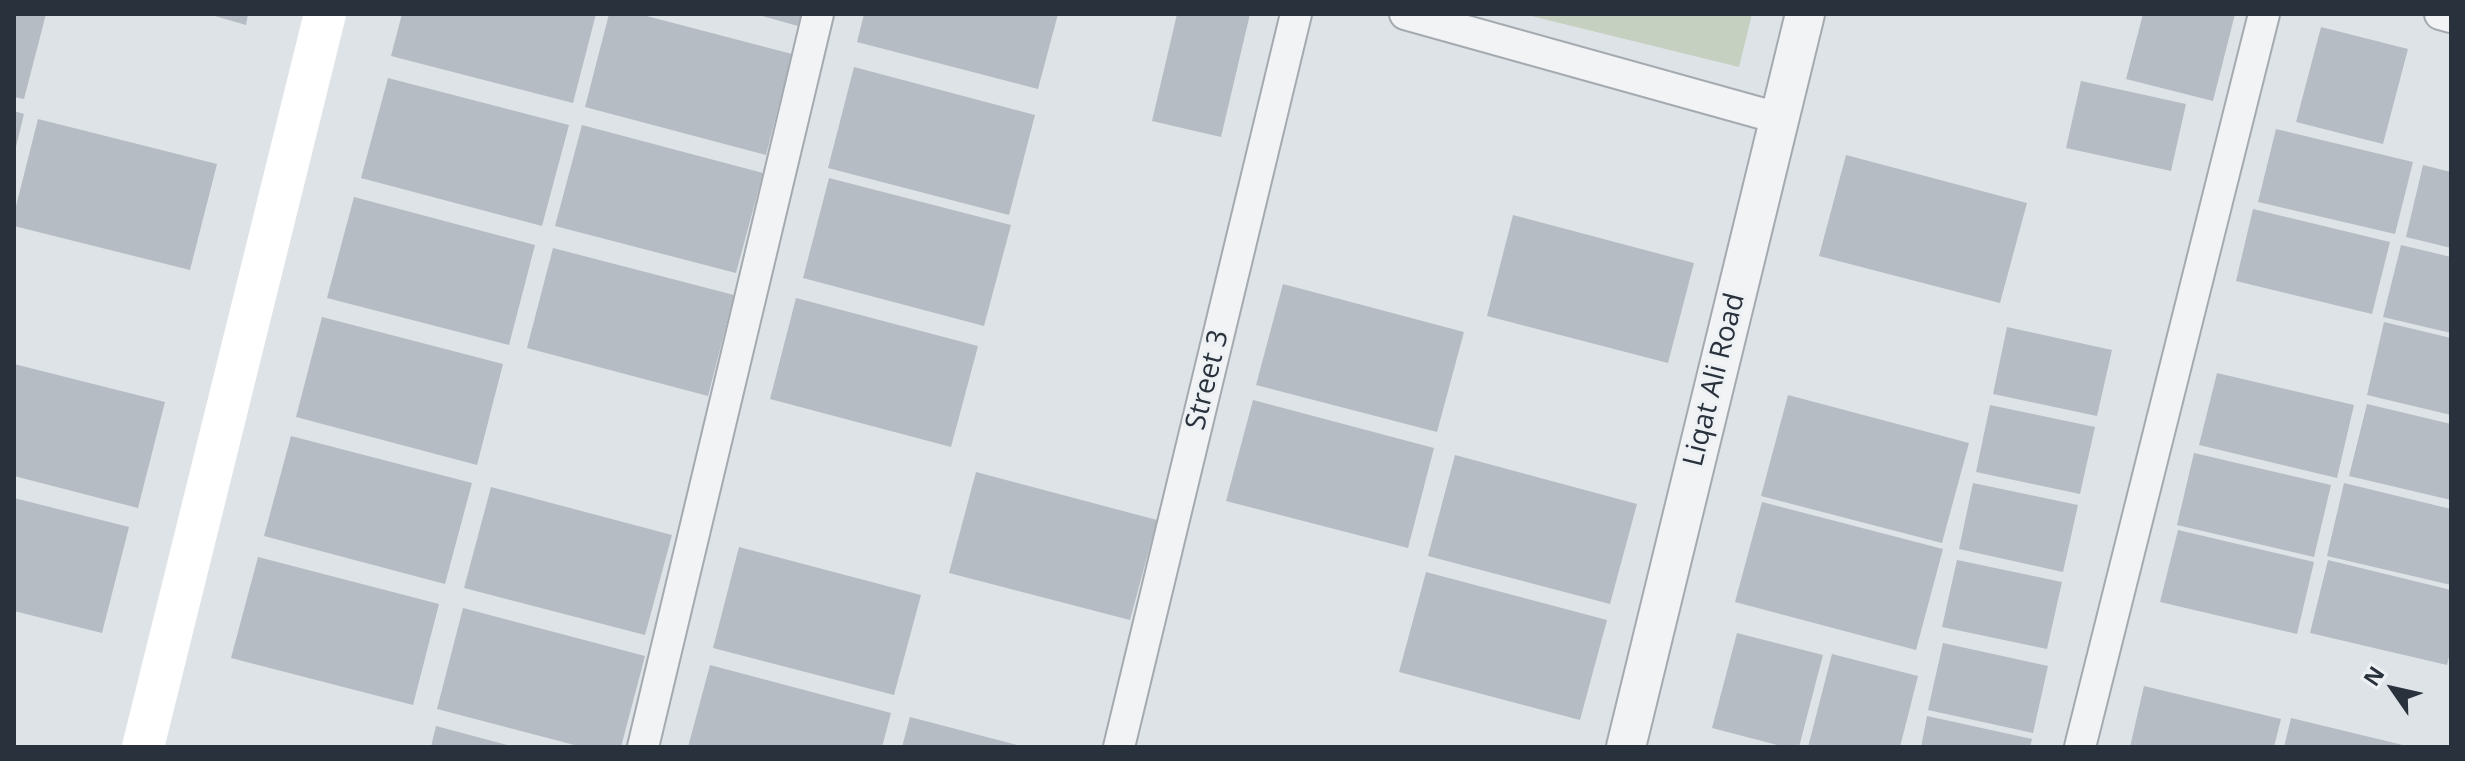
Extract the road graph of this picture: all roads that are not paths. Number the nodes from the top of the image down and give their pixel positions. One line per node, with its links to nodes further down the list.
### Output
1 (325, 14): 10 (main road)
2 (818, 14): 11 (street)
3 (1296, 14): 12 (street, Street 3)
4 (1405, 14): 9 (street)
5 (1805, 14): 9 (street, Liqat Ali Road)
6 (2264, 14): 14 (street)
7 (2440, 14): 8 (street)
8 (2451, 17)
9 (1778, 118): 13 (street, Liqat Ali Road)
10 (143, 747)
11 (643, 747)
12 (1119, 747)
13 (1626, 747)
14 (2080, 747)

